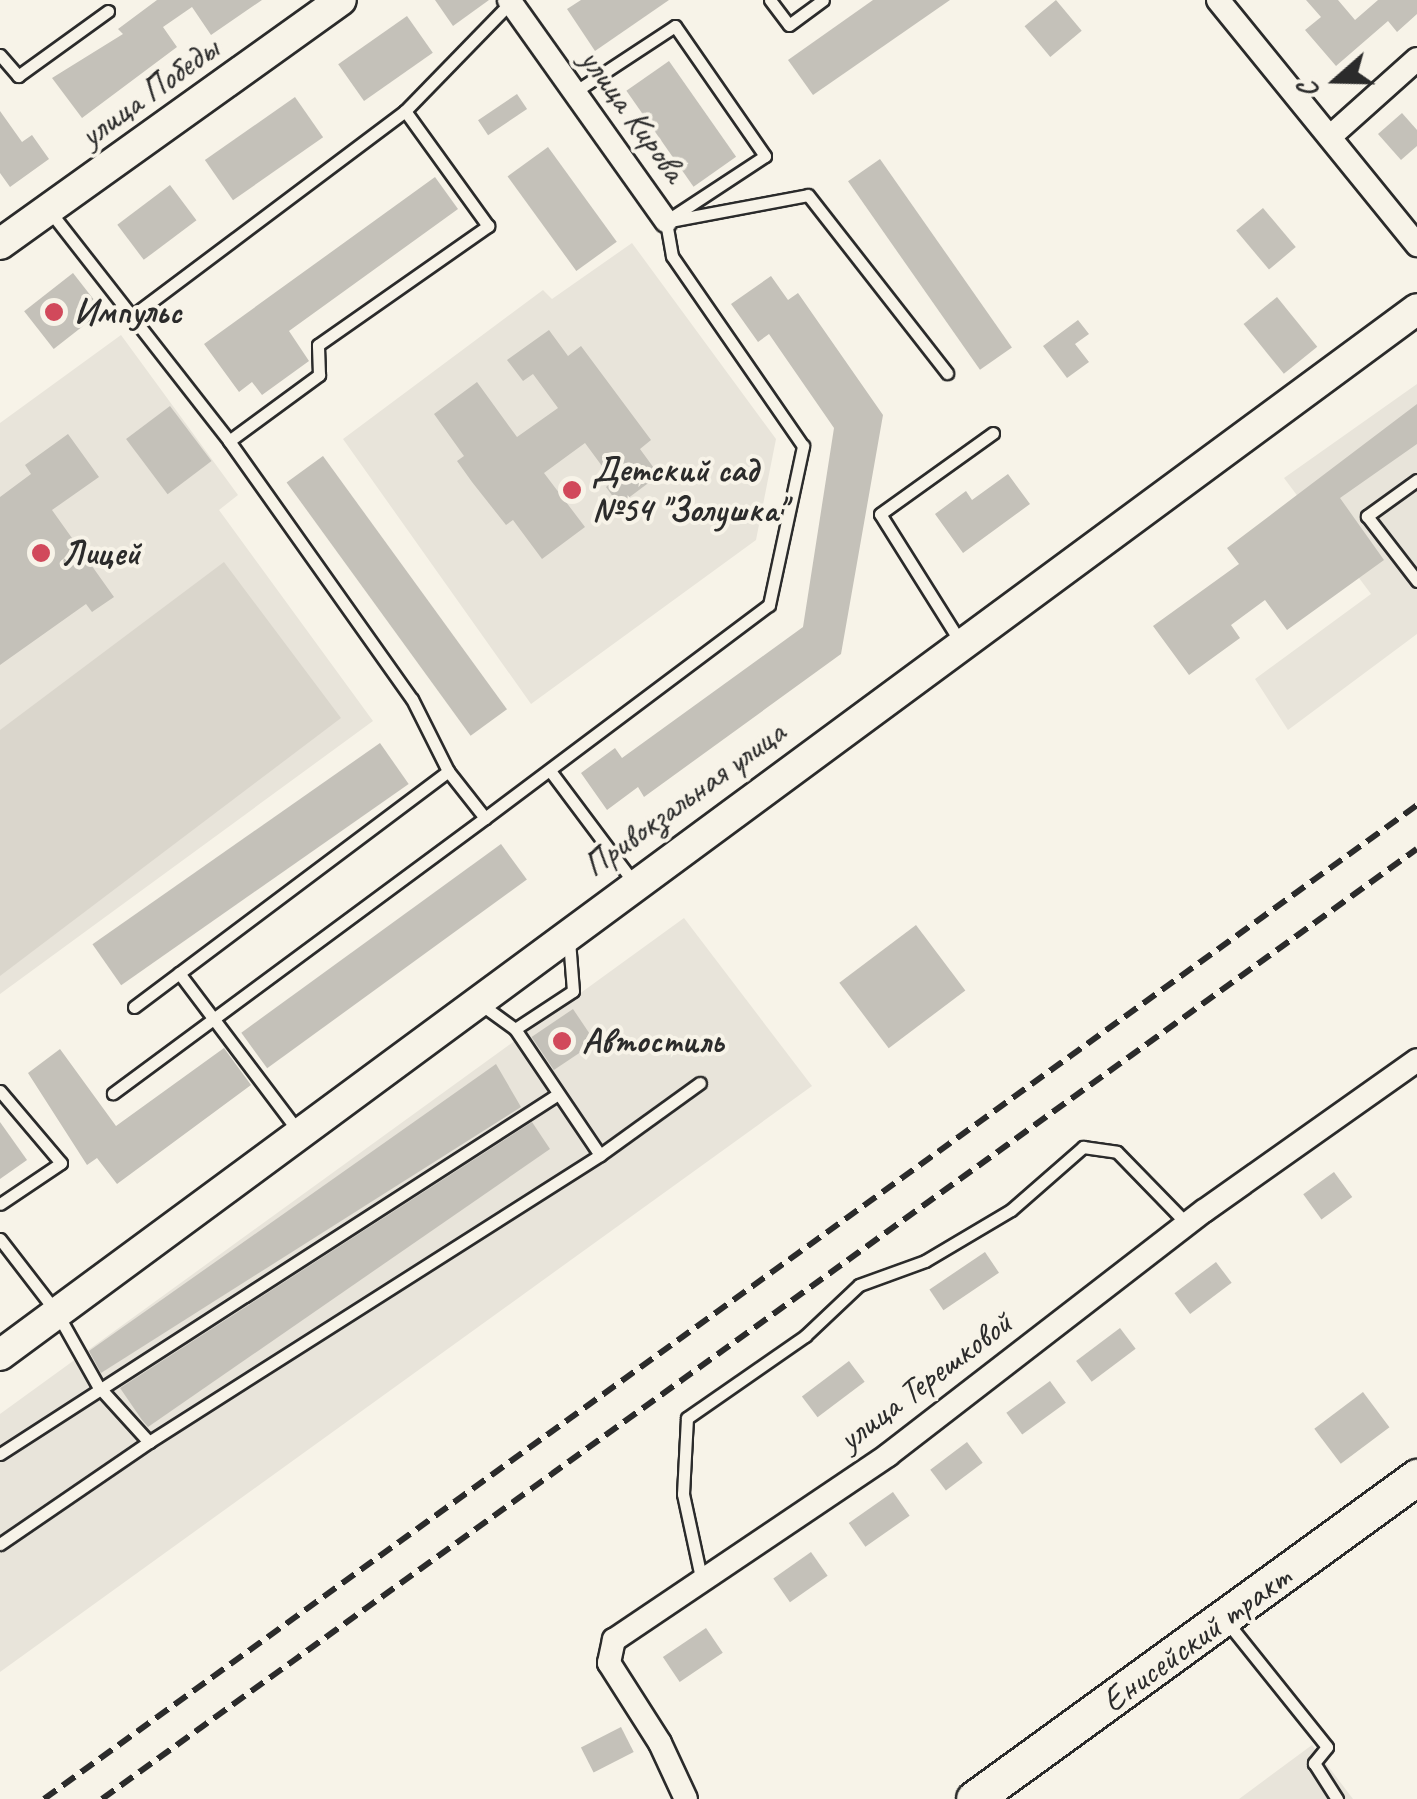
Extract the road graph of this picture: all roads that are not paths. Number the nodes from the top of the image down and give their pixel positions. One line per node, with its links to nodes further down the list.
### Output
1 (341, 0): 12 (street, улица Победы)
2 (770, 0): 3 (lane)
3 (823, 0)
4 (1218, 0): 11 (street)
5 (511, 1): 9 (street, улица Кирова); 10 (lane)
6 (108, 11): 7 (lane)
7 (0, 55)
8 (1417, 59): 11 (street)
9 (573, 93): 13 (street, улица Кирова); 13 (lane)
10 (406, 111): 17 (lane); 20 (lane)
11 (1332, 135): 15 (street)
12 (48, 210): 14 (street, улица Победы); 17 (lane)
13 (666, 221): 18 (lane); 25 (lane)
14 (5, 231)
15 (1417, 245)
16 (1417, 310): 23 (street, Привокзальная улица)
17 (132, 316): 20 (lane)
18 (947, 373)
19 (993, 433): 23 (lane)
20 (229, 441): 24 (lane)
21 (1417, 480): 22 (lane)
22 (1417, 582)
23 (961, 642): 27 (street, Привокзальная улица)
24 (448, 772): 26 (lane); 29 (lane)
25 (551, 772): 26 (lane); 27 (lane)
26 (486, 818): 32 (lane)
27 (634, 883): 28 (street, Привокзальная улица)
28 (568, 931): 30 (street, Привокзальная улица); 33 (lane)
29 (179, 973): 31 (lane); 32 (lane)
30 (475, 999): 33 (lane); 39 (street, Привокзальная улица)
31 (134, 1007)
32 (218, 1019): 37 (lane); 39 (lane)
33 (515, 1029): 38 (lane)
34 (1417, 1060): 42 (street, улица Терешковой)
35 (700, 1083): 40 (lane)
36 (0, 1090): 41 (lane)
37 (113, 1093)
38 (558, 1094): 40 (lane); 46 (lane)
39 (301, 1134): 44 (street, Привокзальная улица)
40 (600, 1156): 47 (lane)
41 (0, 1204)
42 (1187, 1224): 51 (street, улица Терешковой); 51 (lane)
43 (0, 1239): 44 (lane)
44 (57, 1313): 45 (street, Привокзальная улица); 46 (lane)
45 (0, 1355)
46 (98, 1386): 47 (lane); 48 (lane)
47 (149, 1442): 50 (lane)
48 (0, 1454)
49 (1417, 1477): 52 (main road, Енисейский тракт)
50 (0, 1544)
51 (702, 1582): 53 (street, улица Терешковой)
52 (1224, 1619): 54 (main road, Енисейский тракт); 55 (lane)
53 (686, 1799)
54 (974, 1799)
55 (1338, 1799)

